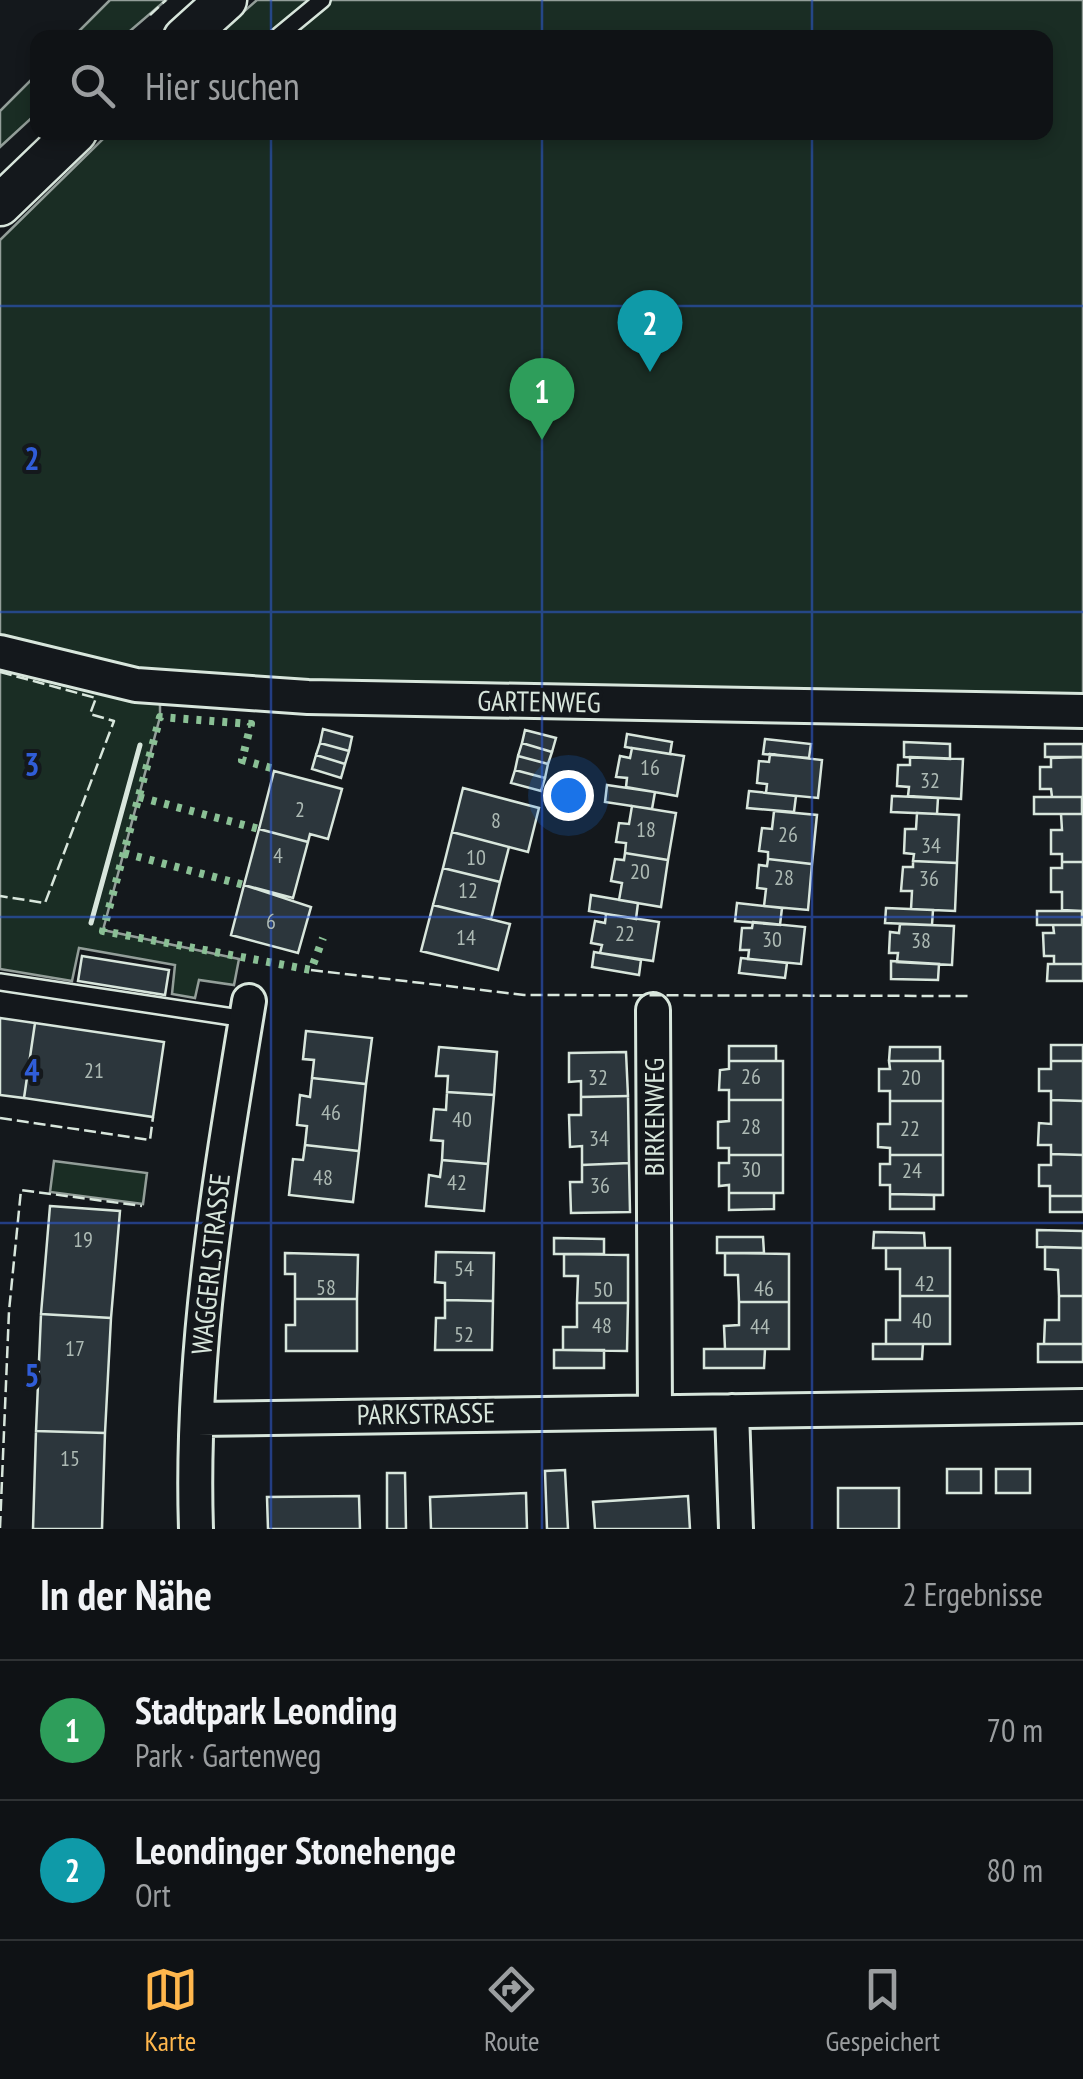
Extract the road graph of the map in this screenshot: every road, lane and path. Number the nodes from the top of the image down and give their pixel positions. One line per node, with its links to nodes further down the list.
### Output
1 (226, 0): 3 (street)
2 (322, 0): 4 (lane)
3 (193, 30)
4 (286, 30)
5 (68, 140): 6 (street)
6 (0, 205)
7 (0, 652): 8 (street, GARTENWEG)
8 (1083, 711)
9 (0, 982): 10 (lane)
10 (248, 1010): 15 (street, WAGGERLSTRASSE)
11 (653, 1010): 14 (street, BIRKENWEG)
12 (1083, 1406): 13 (street, PARKSTRASSE)
13 (732, 1410): 14 (street, PARKSTRASSE); 17 (street)
14 (654, 1412): 15 (street, PARKSTRASSE)
15 (197, 1419): 16 (street, WAGGERLSTRASSE)
16 (196, 1529)
17 (736, 1529)

